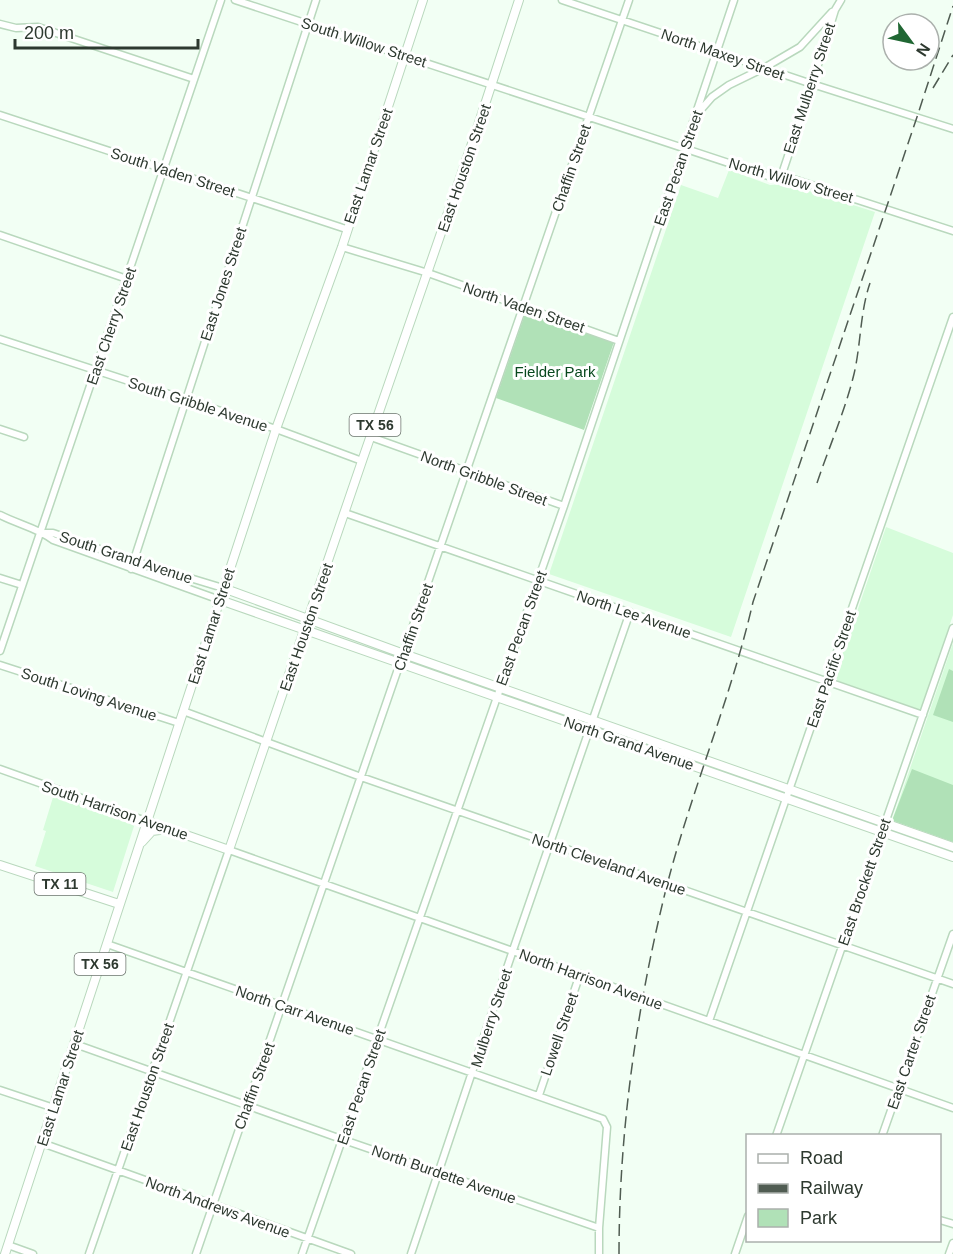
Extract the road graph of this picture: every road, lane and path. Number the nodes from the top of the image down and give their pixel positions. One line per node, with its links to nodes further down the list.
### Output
1 (221, 0): 17 (street, East Cherry Street)
2 (234, 0): 13 (street, South Willow Street)
3 (316, 0): 13 (street, East Jones Street)
4 (423, 0): 15 (main road, East Lamar Street / TX 56)
5 (519, 0): 18 (main road, East Houston Street / TX 56)
6 (562, 0): 11 (street, North Maxey Street)
7 (628, 0): 11 (street, Chaffin Street)
8 (734, 0): 14 (street, East Pecan Street)
9 (840, 0): 10 (street, East Mulberry Street)
10 (835, 10): 16 (street); 19 (street, East Mulberry Street)
11 (622, 20): 14 (street, North Maxey Street); 21 (street, Chaffin Street)
12 (0, 24): 17 (street)
13 (309, 24): 15 (street, South Willow Street); 27 (street, East Jones Street)
14 (717, 52): 16 (street, North Maxey Street); 22 (street, East Pecan Street)
15 (405, 55): 18 (street, South Willow Street); 28 (main road, East Lamar Street / TX 56)
16 (764, 68): 19 (street, North Maxey Street); 22 (street)
17 (194, 79): 25 (street, East Cherry Street)
18 (493, 84): 21 (street, North Willow Street); 32 (main road, East Houston Street / TX 56)
19 (812, 84): 23 (street, North Maxey Street); 26 (street, East Mulberry Street)
20 (0, 115): 25 (street, South Vaden Street)
21 (589, 115): 24 (street, North Willow Street); 34 (street, Chaffin Street)
22 (696, 115): 24 (street, East Pecan Street)
23 (953, 129)
24 (685, 147): 26 (street, North Willow Street); 37 (street, East Pecan Street)
25 (164, 168): 27 (street, South Vaden Street); 33 (street, East Cherry Street)
26 (781, 177): 29 (street, North Willow Street)
27 (251, 197): 28 (street, South Vaden Street); 39 (street, East Jones Street)
28 (346, 229): 31 (main road, East Lamar Street / TX 56)
29 (953, 231)
30 (0, 236): 33 (street)
31 (342, 247): 32 (street); 41 (main road, East Lamar Street / TX 56)
32 (428, 273): 34 (street, North Vaden Street); 43 (main road, East Houston Street / TX 56)
33 (128, 279): 38 (street, East Cherry Street)
34 (524, 308): 37 (street, North Vaden Street); 45 (street, Chaffin Street)
35 (953, 318): 68 (street, East Pacific Street)
36 (0, 339): 38 (street, South Gribble Avenue)
37 (619, 341): 46 (street, East Pecan Street)
38 (96, 371): 39 (street, South Gribble Avenue); 49 (street, East Cherry Street)
39 (186, 399): 41 (street, South Gribble Avenue); 51 (street, East Jones Street)
40 (0, 429): 42 (street)
41 (276, 429): 44 (street, South Gribble Avenue); 57 (main road, East Lamar Street / TX 56)
42 (24, 437)
43 (371, 437): 44 (main road, East Houston Street / TX 56); 45 (street, North Gribble Street)
44 (362, 461): 47 (main road, East Houston Street / TX 56)
45 (467, 471): 46 (street, North Gribble Street); 50 (street, Chaffin Street)
46 (564, 506): 54 (street, East Pecan Street)
47 (345, 513): 50 (street, North Lee Avenue); 61 (main road, East Houston Street / TX 56)
48 (0, 515): 49 (street, South Grand Avenue)
49 (43, 533): 51 (street, South Grand Avenue); 52 (street, South Grand Avenue); 56 (street, East Cherry Street)
50 (441, 547): 54 (street, North Lee Avenue); 65 (street, Chaffin Street)
51 (134, 561): 52 (street, East Jones Street); 55 (street, South Grand Avenue)
52 (131, 569): 58 (street, South Grand Avenue)
53 (0, 578): 56 (street)
54 (538, 580): 60 (street, North Lee Avenue); 69 (street, East Pecan Street)
55 (203, 582): 57 (street, South Grand Avenue); 58 (street)
56 (22, 585): 64 (street, East Cherry Street)
57 (224, 588): 59 (main road, East Lamar Street / TX 56); 61 (main road, South Grand Avenue)
58 (200, 593): 59 (street, South Grand Avenue)
59 (220, 600): 63 (main road, South Grand Avenue); 71 (main road, East Lamar Street / TX 56)
60 (630, 612): 68 (street, North Lee Avenue); 73 (street, Mulberry Street)
61 (308, 619): 63 (main road, East Houston Street / TX 56); 65 (main road, North Grand Avenue)
62 (953, 628): 72 (street, East Brockett Street)
63 (304, 629): 66 (main road, North Grand Avenue); 76 (main road, East Houston Street / TX 56)
64 (0, 651)
65 (404, 654): 66 (street, Chaffin Street); 69 (main road, North Grand Avenue)
66 (400, 663): 70 (main road, North Grand Avenue); 78 (street, Chaffin Street)
67 (0, 665): 74 (street, South Loving Avenue)
68 (827, 682): 72 (street, North Lee Avenue); 79 (street, East Pacific Street)
69 (499, 687): 70 (street, East Pecan Street); 73 (main road, North Grand Avenue)
70 (496, 697): 75 (main road, North Grand Avenue); 80 (street, East Pecan Street)
71 (183, 711): 74 (main road, East Lamar Street / TX 56); 76 (street, North Cleveland Avenue)
72 (923, 715): 82 (street, East Brockett Street)
73 (594, 721): 75 (street, Mulberry Street); 79 (main road, North Grand Avenue)
74 (179, 723): 81 (main road, East Lamar Street / TX 56)
75 (591, 730): 79 (main road, North Grand Avenue); 85 (street, Mulberry Street)
76 (266, 743): 78 (street, North Cleveland Avenue); 88 (main road, East Houston Street / TX 56)
77 (0, 769): 81 (street, South Harrison Avenue)
78 (361, 777): 80 (street, North Cleveland Avenue); 91 (street, Chaffin Street)
79 (788, 794): 82 (main road, North Grand Avenue); 84 (main road, North Grand Avenue); 93 (street, East Pacific Street)
80 (456, 810): 85 (street, North Cleveland Avenue); 94 (street, East Pecan Street)
81 (146, 821): 83 (main road, South Harrison Avenue); 87 (main road, East Lamar Street / TX 56)
82 (885, 822): 84 (street, East Brockett Street); 86 (main road, North Grand Avenue)
83 (170, 829): 87 (main road); 88 (main road, South Harrison Avenue)
84 (882, 831): 89 (main road, North Grand Avenue); 97 (street, East Brockett Street)
85 (551, 843): 93 (street, North Cleveland Avenue); 98 (street, Mulberry Street)
86 (953, 847)
87 (137, 848): 92 (main road, East Lamar Street / TX 56)
88 (229, 850): 91 (street, North Harrison Avenue); 99 (street, East Houston Street)
89 (953, 857)
90 (0, 865): 92 (main road, TX 11)
91 (323, 883): 94 (street, North Harrison Avenue); 103 (street, Chaffin Street)
92 (119, 904): 96 (main road, East Lamar Street / TX 56)
93 (746, 912): 97 (street, North Cleveland Avenue); 104 (street, East Pacific Street)
94 (419, 917): 98 (street, North Harrison Avenue); 105 (street, East Pecan Street)
95 (953, 934): 101 (street, East Carter Street)
96 (107, 944): 99 (street, North Carr Avenue); 106 (main road, East Lamar Street / TX 56)
97 (842, 946): 101 (street, North Cleveland Avenue); 107 (street, East Brockett Street)
98 (513, 950): 100 (street, North Harrison Avenue); 109 (street, Mulberry Street)
99 (186, 972): 103 (street, North Carr Avenue); 108 (street, East Houston Street)
100 (580, 974): 104 (street, North Harrison Avenue); 112 (street, Lowell Street)
101 (937, 979): 102 (street, North Cleveland Avenue); 110 (street, East Carter Street)
102 (953, 984)
103 (283, 1007): 105 (street, North Carr Avenue); 113 (street, Chaffin Street)
104 (709, 1021): 107 (street, North Harrison Avenue)
105 (378, 1039): 109 (street, North Carr Avenue); 118 (street, East Pecan Street)
106 (75, 1044): 108 (street, North Burdette Avenue); 114 (main road, East Lamar Street / TX 56)
107 (804, 1055): 110 (street, North Harrison Avenue); 116 (street, East Brockett Street)
108 (153, 1072): 113 (street, North Burdette Avenue); 120 (street, East Houston Street)
109 (473, 1072): 112 (street, North Carr Avenue); 121 (street, Mulberry Street)
110 (898, 1089): 115 (street, North Harrison Avenue); 117 (street, East Carter Street)
111 (0, 1090): 114 (street)
112 (538, 1095): 124 (street, North Carr Avenue)
113 (247, 1105): 118 (street, North Burdette Avenue); 122 (street, Chaffin Street)
114 (54, 1108): 119 (main road, East Lamar Street / TX 56)
115 (953, 1108)
116 (777, 1134)
117 (883, 1134)
118 (344, 1140): 121 (street, North Burdette Avenue); 125 (street, East Pecan Street)
119 (42, 1143): 120 (street, North Andrews Avenue); 127 (main road, East Lamar Street / TX 56)
120 (118, 1170): 122 (street, North Andrews Avenue); 130 (street, East Houston Street)
121 (439, 1172): 124 (street, North Burdette Avenue); 134 (street, Mulberry Street)
122 (213, 1204): 125 (street, North Andrews Avenue); 131 (street, Chaffin Street)
123 (746, 1219): 136 (street)
124 (599, 1228): 135 (street)
125 (307, 1240): 132 (street, East Pecan Street); 133 (street, North Andrews Avenue)
126 (953, 1243): 137 (street)
127 (8, 1245): 128 (main road, East Lamar Street / TX 56); 129 (street)
128 (5, 1254)
129 (33, 1254)
130 (89, 1254)
131 (196, 1254)
132 (302, 1254)
133 (351, 1254)
134 (411, 1254)
135 (599, 1254)
136 (735, 1254)
137 (949, 1254)

